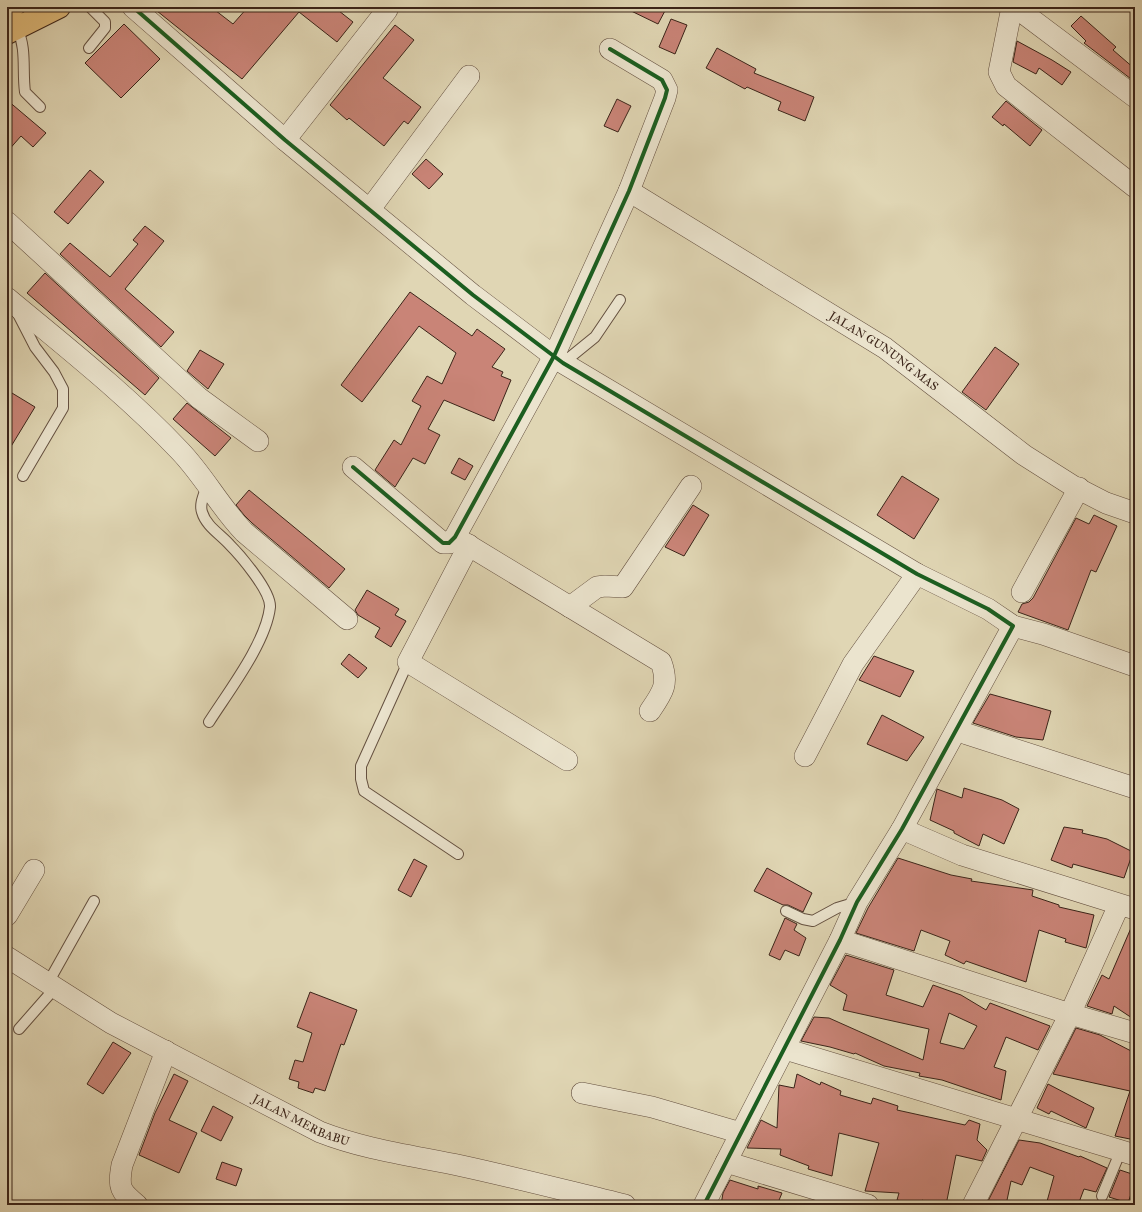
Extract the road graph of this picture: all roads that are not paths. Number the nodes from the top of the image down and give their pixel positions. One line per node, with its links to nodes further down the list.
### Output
1 (13, 7): 7 (main road)
2 (59, 7): 7 (main road)
3 (90, 7): 8 (lane)
4 (133, 7): 13 (street)
5 (1014, 7): 11 (street); 14 (street)
6 (386, 10): 13 (street)
7 (10, 24): 12 (lane)
8 (89, 48)
9 (610, 49): 15 (street)
10 (469, 76): 16 (street)
11 (1135, 97)
12 (40, 107)
13 (285, 140): 16 (street)
14 (1135, 187)
15 (629, 191): 20 (street); 26 (street, JALAN GUNUNG MAS)
16 (370, 209): 20 (street)
17 (7, 222): 21 (street)
18 (9, 300): 23 (lane); 24 (street)
19 (620, 300): 20 (lane)
20 (558, 360): 28 (street); 29 (street)
21 (258, 441)
22 (353, 467): 28 (street)
23 (23, 476)
24 (207, 485): 32 (street); 37 (lane)
25 (691, 486): 31 (street)
26 (1079, 488): 27 (street, JALAN GUNUNG MAS); 30 (street)
27 (1135, 513)
28 (462, 541): 31 (street); 34 (street)
29 (917, 574): 33 (street); 39 (street)
30 (1022, 592)
31 (570, 607): 36 (street)
32 (347, 619)
33 (1013, 626): 35 (street); 38 (street)
34 (408, 662): 40 (street); 43 (lane)
35 (1135, 666)
36 (650, 711)
37 (209, 722)
38 (958, 729): 41 (street); 42 (street)
39 (806, 756)
40 (567, 760)
41 (1135, 788)
42 (902, 829): 46 (street); 47 (street)
43 (458, 854)
44 (34, 870): 49 (street)
45 (94, 901): 52 (lane)
46 (857, 902): 48 (lane); 50 (street)
47 (1127, 907): 53 (street)
48 (786, 911)
49 (7, 915)
50 (840, 940): 53 (street); 56 (street)
51 (7, 957): 52 (street, JALAN MERBABU)
52 (52, 985): 54 (lane); 57 (street, JALAN MERBABU)
53 (1070, 1014): 55 (street); 59 (street)
54 (19, 1029)
55 (1135, 1033)
56 (785, 1049): 59 (street); 60 (street)
57 (166, 1051): 64 (street); 65 (street, JALAN MERBABU)
58 (582, 1093): 60 (street)
59 (1017, 1118): 61 (street); 68 (street)
60 (741, 1133): 62 (street)
61 (1128, 1152): 63 (lane)
62 (726, 1162): 66 (street); 67 (street)
63 (1102, 1196)
64 (138, 1205)
65 (625, 1205)
66 (704, 1205)
67 (868, 1205)
68 (973, 1205)

